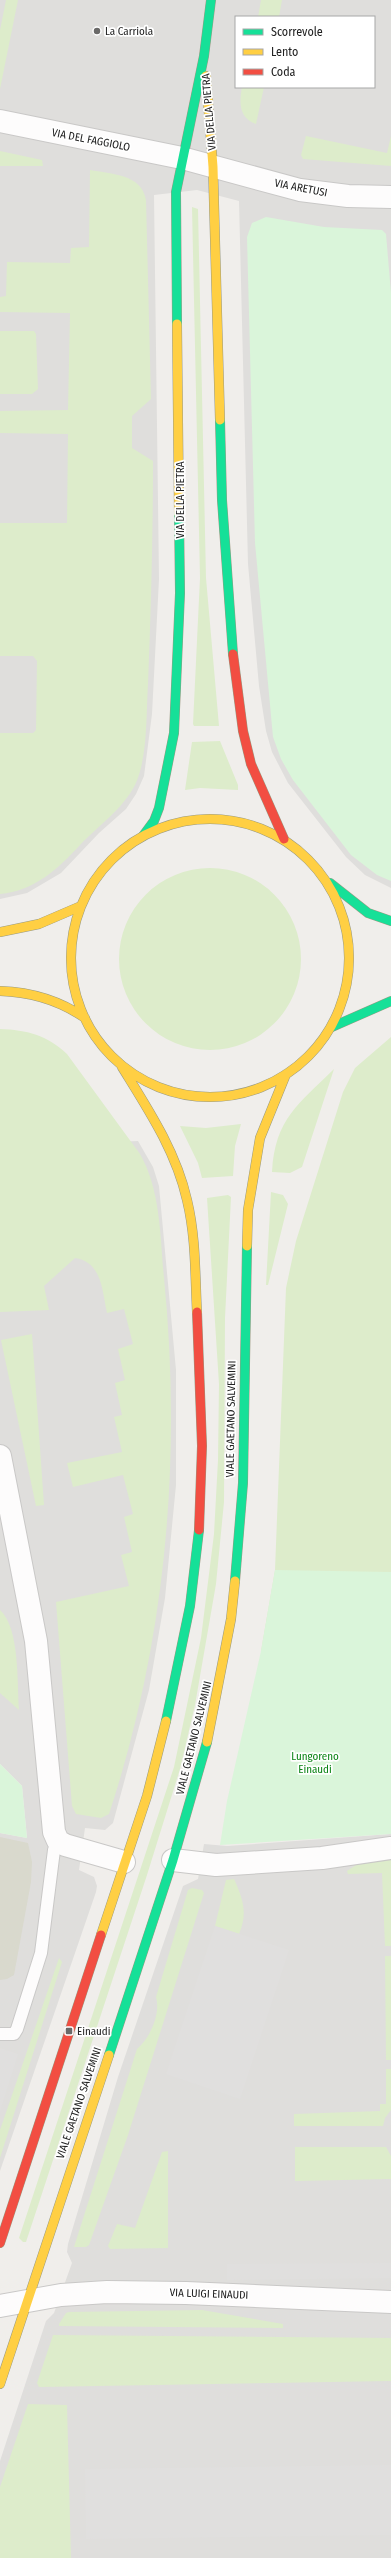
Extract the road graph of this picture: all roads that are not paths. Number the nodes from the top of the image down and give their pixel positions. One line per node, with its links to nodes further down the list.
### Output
1 (211, 0): 2 (main road, VIA DELLA PIETRA)
2 (204, 56): 4 (main road, VIA DELLA PIETRA); 5 (main road, VIA DELLA PIETRA)
3 (0, 121): 4 (street, VIA DEL FAGGIOLO)
4 (182, 158): 5 (street, VIA DELLA PIETRA); 7 (main road, VIA DELLA PIETRA)
5 (213, 167): 6 (street, VIA ARETUSI); 8 (main road, VIA DELLA PIETRA)
6 (391, 197)
7 (143, 836): 8 (main road); 10 (main road)
8 (284, 840): 9 (main road)
9 (325, 879): 11 (main road); 16 (main road)
10 (81, 906): 12 (main road); 15 (main road)
11 (391, 921)
12 (0, 932)
13 (0, 991): 15 (main road)
14 (391, 1001): 16 (main road)
15 (85, 1018): 17 (main road)
16 (332, 1027): 18 (main road)
17 (122, 1067): 18 (main road); 23 (main road)
18 (286, 1074): 22 (main road, VIALE GAETANO SALVEMINI)
19 (0, 1456): 20 (street)
20 (58, 1841): 23 (street); 24 (lane)
21 (391, 1848): 22 (street)
22 (173, 1860): 26 (main road, VIALE GAETANO SALVEMINI)
23 (124, 1862): 25 (main road)
24 (0, 2034)
25 (0, 2243)
26 (27, 2301): 27 (street, VIA LUIGI EINAUDI); 28 (street, VIA LUIGI EINAUDI); 29 (main road, VIALE GAETANO SALVEMINI)
27 (391, 2302)
28 (0, 2306)
29 (0, 2384)

